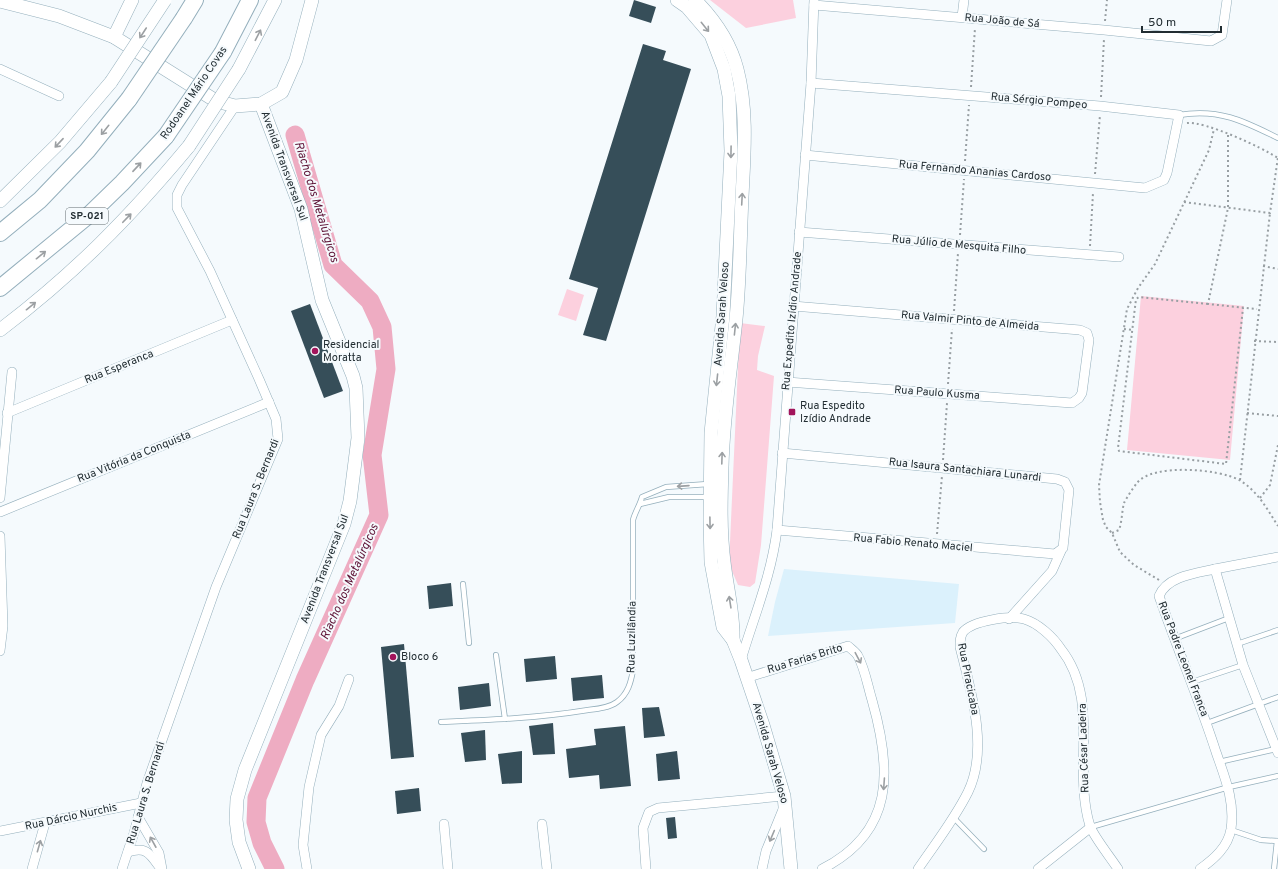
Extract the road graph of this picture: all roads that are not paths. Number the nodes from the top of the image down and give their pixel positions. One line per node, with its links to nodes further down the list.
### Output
1 (132, 0): 14 (main road)
2 (165, 0): 23 (main road, one-way to 23, bridge)
3 (195, 0): 25 (highway, one-way to 25, bridge)
4 (250, 0): 27 (highway, Rodoanel Mário Covas / SP-021, one-way to 4, bridge)
5 (275, 0): 30 (main road, one-way to 5, bridge)
6 (312, 0): 18 (main road)
7 (677, 0): 37 (main road, Avenida Sarah Veloso, one-way to 37)
8 (695, 0): 37 (main road, Avenida Sarah Veloso, one-way to 8)
9 (964, 0): 13 (street)
10 (1227, 0): 13 (street, Rua João de Sá)
11 (0, 1): 14 (main road)
12 (814, 2): 13 (street, Rua João de Sá); 16 (street, Rua Expedito Izídio Andrade)
13 (962, 17)
14 (114, 37): 19 (main road)
15 (0, 69): 17 (street)
16 (811, 83): 20 (street, Rua Sérgio Pompeo); 22 (street, Rua Expedito Izídio Andrade)
17 (59, 96)
18 (261, 104): 19 (main road); 86 (main road, Avenida Transversal Sul)
19 (234, 106): 29 (street, Rua Laura S. Bernardi)
20 (1179, 115): 21 (lane); 22 (street, Rua Fernando Ananias Cardoso)
21 (1278, 138)
22 (804, 155): 24 (street, Rua Expedito Izídio Andrade)
23 (0, 201)
24 (800, 232): 26 (street, Rua Júlio de Mesquita Filho); 28 (street, Rua Expedito Izídio Andrade)
25 (0, 234)
26 (1119, 257)
27 (0, 288)
28 (793, 306): 32 (street, Rua Expedito Izídio Andrade); 33 (street, Rua Valmir Pinto de Almeida)
29 (232, 320): 34 (street, Rua Laura S. Bernardi); 35 (street, Rua Esperanca)
30 (0, 330)
31 (12, 372): 35 (street)
32 (787, 382): 33 (street, Rua Paulo Kusma); 36 (street, Rua Expedito Izídio Andrade)
33 (1082, 392)
34 (269, 402): 40 (street, Rua Vitória da Conquista); 71 (street, Rua Laura S. Bernardi)
35 (7, 413): 38 (street)
36 (782, 453): 41 (street, Rua Expedito Izídio Andrade); 43 (street, Rua Isaura Santachiara Lunardi)
37 (716, 491): 39 (lane); 39 (lane, Rua Luzilândia, one-way to 39); 56 (main road, Avenida Sarah Veloso)
38 (0, 498)
39 (640, 504): 63 (lane, Rua Luzilândia)
40 (0, 512)
41 (776, 530): 43 (street, Rua Fabio Renato Maciel); 56 (street, Rua Expedito Izídio Andrade)
42 (0, 536): 54 (street)
43 (1061, 551): 48 (street)
44 (1278, 557): 45 (street, Rua Padre Leonel Franca)
45 (1214, 569): 47 (street); 51 (street, Rua Padre Leonel Franca)
46 (464, 584): 52 (lane)
47 (1229, 618): 51 (lane); 53 (street)
48 (1009, 619): 49 (street, Rua César Ladeira); 77 (street, Rua César Ladeira)
49 (976, 624): 73 (street, Rua Piracicaba)
50 (1278, 630): 53 (lane)
51 (1174, 639): 60 (street, Rua Padre Leonel Franca)
52 (469, 644)
53 (1237, 644): 57 (street)
54 (0, 651)
55 (496, 656): 63 (lane)
56 (741, 660): 58 (main road, Avenida Sarah Veloso)
57 (1243, 665): 60 (lane); 62 (street)
58 (746, 678): 70 (main road, Avenida Sarah Veloso); 93 (street, Rua Farias Brito, one-way to 93)
59 (349, 679): 87 (street)
60 (1192, 682): 65 (street, Rua Padre Leonel Franca)
61 (1278, 697): 62 (lane)
62 (1258, 705): 65 (lane); 66 (street)
63 (505, 719): 64 (lane, Rua Luzilândia)
64 (441, 722)
65 (1207, 723): 67 (street, Rua Padre Leonel Franca)
66 (1277, 750): 67 (lane)
67 (1219, 762): 69 (street, Rua Padre Leonel Franca)
68 (1278, 776): 69 (lane)
69 (1229, 787): 77 (lane); 78 (street, Rua Padre Leonel Franca)
70 (784, 800): 90 (street); 91 (street, one-way to 91); 92 (main road, Avenida Sarah Veloso)
71 (141, 803): 72 (street, Rua Laura S. Bernardi); 74 (street, Rua Dárcio Nurchis)
72 (138, 817): 82 (street, Rua Laura S. Bernardi); 85 (street, one-way to 72)
73 (953, 817): 81 (lane); 94 (street, Rua Piracicaba)
74 (45, 823): 79 (street, Rua Dárcio Nurchis); 83 (street, one-way to 74)
75 (444, 824): 88 (street)
76 (542, 824): 89 (street)
77 (1091, 827): 95 (street); 96 (street, Rua César Ladeira)
78 (1231, 830): 80 (lane); 97 (street, Rua Padre Leonel Franca)
79 (0, 832)
80 (1278, 841): 98 (lane)
81 (984, 849)
82 (128, 852): 84 (street, Rua Laura S. Bernardi); 85 (street)
83 (32, 869)
84 (122, 869)
85 (162, 869)
86 (249, 869)
87 (307, 869)
88 (448, 869)
89 (547, 869)
90 (646, 869)
91 (762, 869)
92 (791, 869)
93 (822, 869)
94 (918, 869)
95 (1038, 869)
96 (1118, 869)
97 (1200, 869)
98 (1274, 869)

